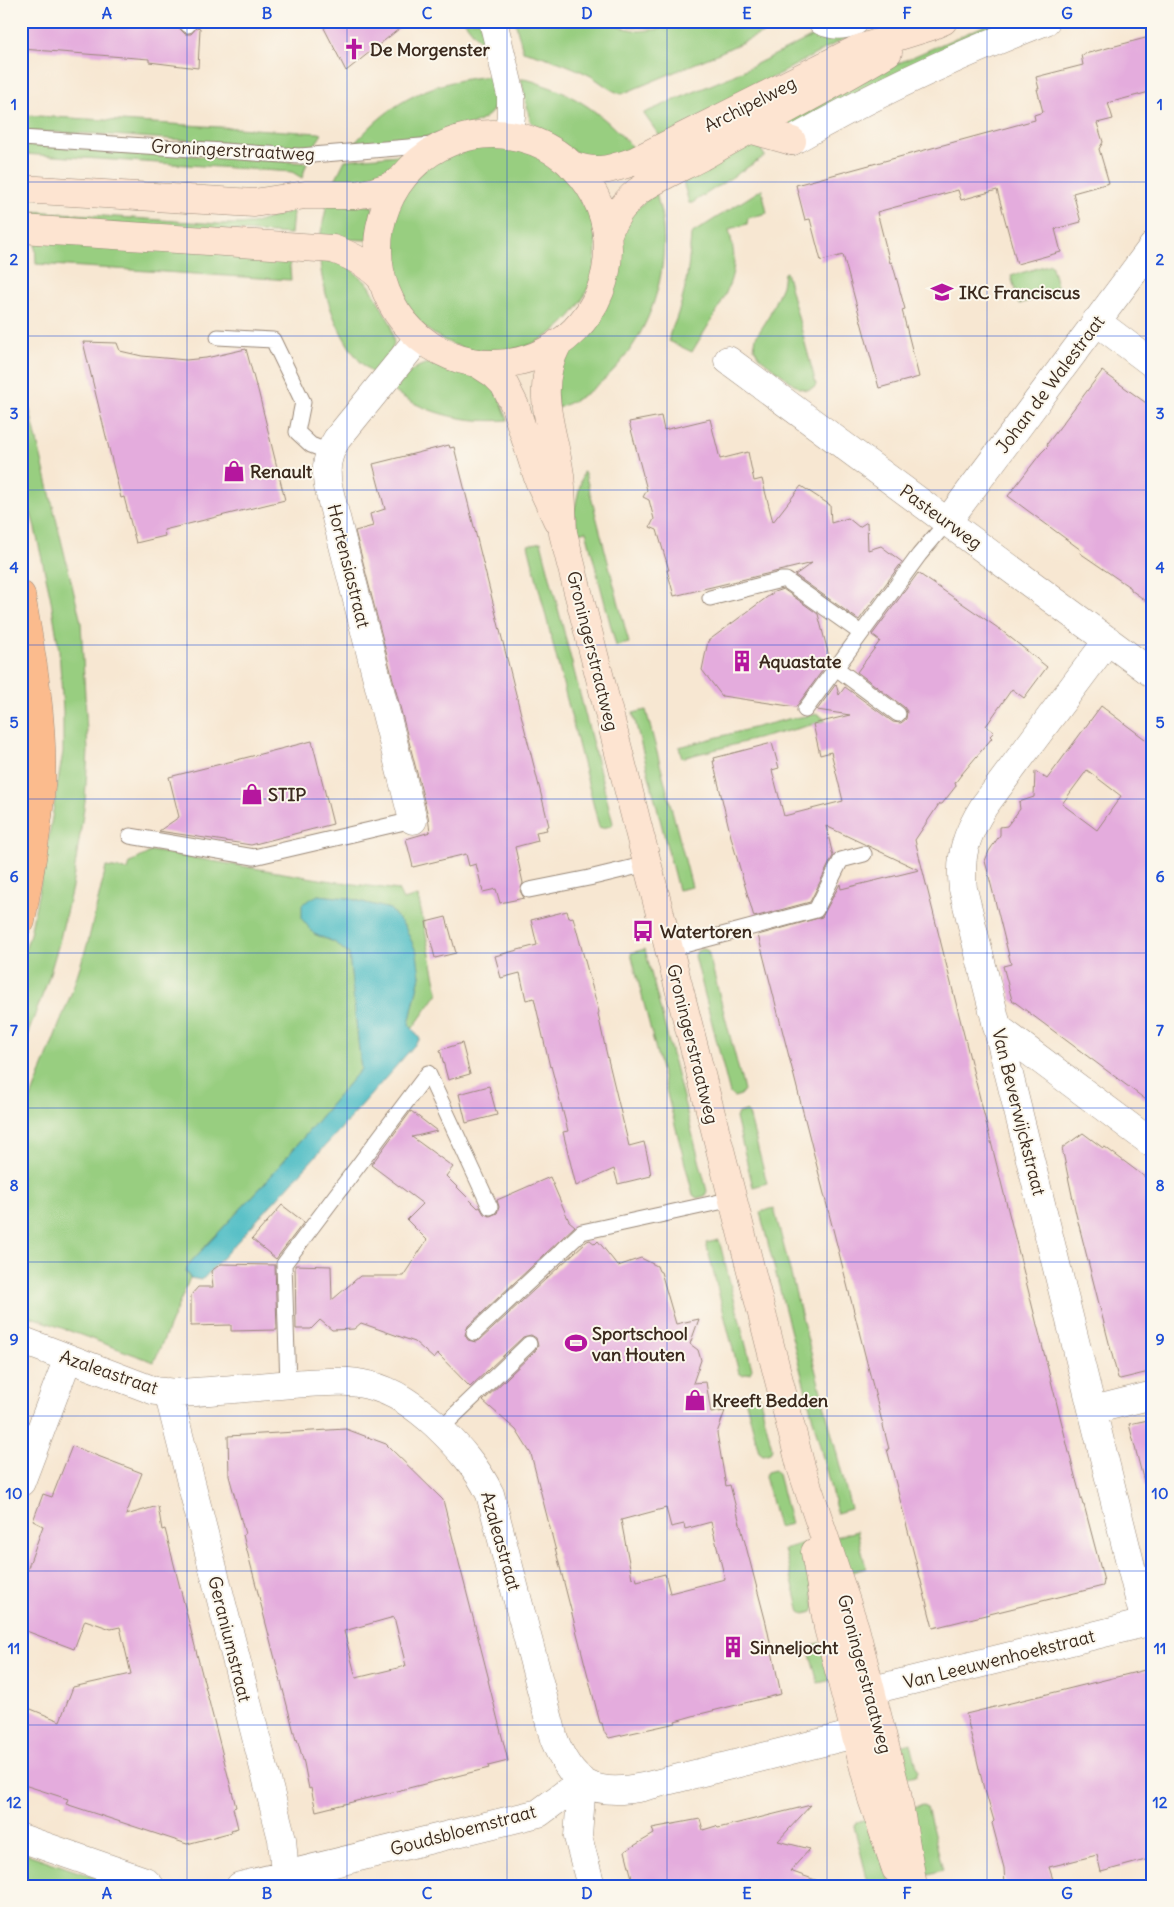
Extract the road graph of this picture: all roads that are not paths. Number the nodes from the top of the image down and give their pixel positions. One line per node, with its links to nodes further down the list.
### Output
1 (493, 21): 9 (street)
2 (855, 21): 5 (street)
3 (872, 21): 7 (main road)
4 (1046, 21): 11 (street)
5 (822, 22)
6 (936, 24): 7 (main road, Archipelweg); 8 (main road, Archipelweg)
7 (858, 49): 13 (main road, Archipelweg)
8 (749, 129): 11 (main road); 17 (main road, Archipelweg)
9 (508, 135): 12 (main road); 13 (main road)
10 (21, 138): 12 (lane, Groningerstraatweg)
11 (792, 141)
12 (445, 144): 14 (main road)
13 (571, 165): 17 (main road)
14 (401, 180): 15 (main road); 19 (main road)
15 (21, 189)
16 (21, 228): 19 (main road)
17 (607, 236): 23 (main road)
18 (1153, 246): 20 (street, Johan de Walestraat)
19 (382, 278): 22 (main road)
20 (1096, 321): 26 (street); 28 (street, Johan de Walestraat)
21 (218, 337): 27 (lane)
22 (418, 338): 25 (main road); 27 (street, Hortensiastraat)
23 (558, 343): 25 (main road); 29 (main road, Groningerstraatweg)
24 (728, 360): 28 (street, Pasteurweg)
25 (477, 363): 29 (main road, Groningerstraatweg)
26 (1153, 364)
27 (330, 452): 38 (street, Hortensiastraat)
28 (947, 522): 32 (lane); 33 (street, Pasteurweg)
29 (563, 533): 41 (main road, Groningerstraatweg)
30 (21, 595): 43 (main road)
31 (710, 598): 32 (lane)
32 (861, 634): 34 (lane)
33 (1108, 640): 35 (street, Pasteurweg); 45 (street, Van Beverwijckstraat)
34 (836, 668): 36 (lane); 37 (lane)
35 (1153, 674)
36 (805, 710)
37 (898, 714)
38 (413, 820): 39 (lane)
39 (130, 836)
40 (864, 854): 44 (lane)
41 (647, 864): 42 (lane); 44 (main road, Groningerstraatweg)
42 (529, 890)
43 (21, 921)
44 (669, 949): 47 (main road, Groningerstraatweg)
45 (998, 1028): 46 (street); 56 (street, Van Beverwijckstraat)
46 (1153, 1144)
47 (732, 1199): 49 (lane); 60 (main road, Groningerstraatweg)
48 (490, 1207): 53 (lane)
49 (474, 1333)
50 (21, 1340): 52 (street, Azaleastraat)
51 (529, 1344): 57 (lane)
52 (68, 1358): 54 (street, Azaleastraat); 58 (street)
53 (288, 1385): 54 (street, Azaleastraat); 57 (street, Azaleastraat)
54 (168, 1392): 64 (street, Geraniumstraat)
55 (1153, 1395): 56 (street)
56 (1093, 1410): 59 (street, Van Beverwijckstraat)
57 (440, 1430): 62 (street, Azaleastraat)
58 (21, 1482)
59 (1149, 1622): 60 (street, Van Leeuwenhoekstraat)
60 (858, 1693): 61 (main road, Groningerstraatweg)
61 (868, 1731): 62 (street); 68 (main road, Groningerstraatweg); 69 (main road, Groningerstraatweg)
62 (582, 1781): 64 (street, Goudsbloemstraat); 67 (street)
63 (21, 1838): 65 (street)
64 (286, 1881): 66 (street, Goudsbloemstraat)
65 (150, 1886)
66 (240, 1886)
67 (591, 1886)
68 (902, 1886)
69 (913, 1886)

